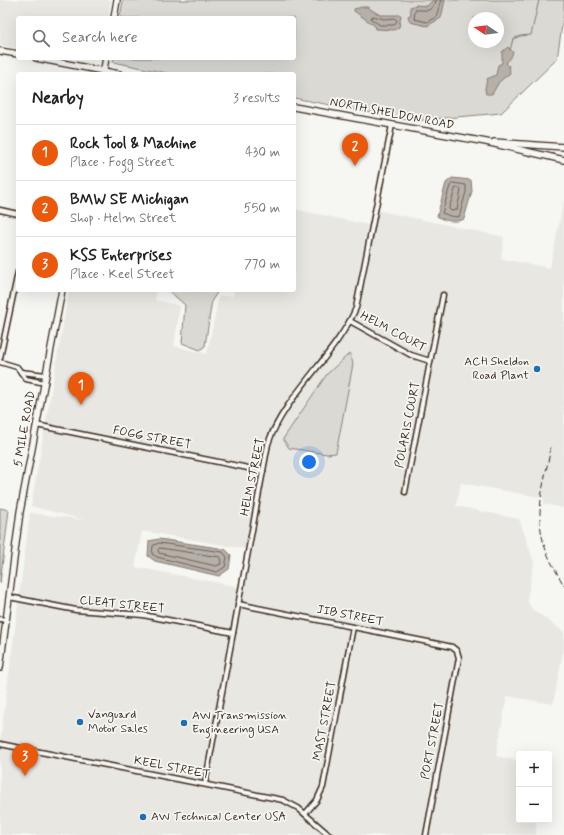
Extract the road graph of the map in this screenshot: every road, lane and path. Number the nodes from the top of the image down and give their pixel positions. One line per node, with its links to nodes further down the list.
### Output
1 (117, 0): 2 (main road)
2 (114, 16)
3 (0, 51): 4 (main road)
4 (16, 54)
5 (45, 60): 7 (main road)
6 (106, 60): 8 (main road)
7 (99, 72)
8 (104, 72)
9 (296, 107): 10 (main road, NORTH SHELDON ROAD)
10 (392, 125): 11 (main road, NORTH SHELDON ROAD); 19 (street, HELM STREET)
11 (486, 142): 12 (main road, NORTH SHELDON ROAD); 13 (main road, NORTH SHELDON ROAD)
12 (564, 146)
13 (564, 160)
14 (0, 210): 15 (street)
15 (16, 214)
16 (16, 282): 20 (street)
17 (62, 292): 24 (main road, 5 MILE ROAD)
18 (443, 295): 21 (street, HELM COURT)
19 (350, 321): 21 (street, HELM COURT); 27 (street, HELM STREET)
20 (0, 358)
21 (430, 361): 28 (street, POLARIS COURT)
22 (0, 362): 23 (street)
23 (21, 372): 24 (street); 25 (street)
24 (46, 375): 25 (main road, 5 MILE ROAD)
25 (45, 382): 26 (main road, 5 MILE ROAD)
26 (36, 426): 27 (street, FOGG STREET); 29 (main road, 5 MILE ROAD)
27 (263, 471): 30 (street, HELM STREET)
28 (404, 492)
29 (9, 597): 31 (main road, 5 MILE ROAD); 34 (street, CLEAT STREET)
30 (238, 604): 33 (street, JIB STREET); 34 (street, HELM STREET)
31 (3, 620): 32 (main road, 5 MILE ROAD)
32 (3, 627): 36 (main road, 5 MILE ROAD)
33 (353, 627): 35 (street, JIB STREET); 39 (street, MAST STREET)
34 (233, 633): 38 (street, HELM STREET)
35 (457, 650): 41 (street, PORT STREET)
36 (0, 668)
37 (0, 744): 38 (street, KEEL STREET)
38 (205, 784): 39 (street, KEEL STREET)
39 (305, 814): 40 (street, KEEL STREET)
40 (329, 835)
41 (426, 835)

